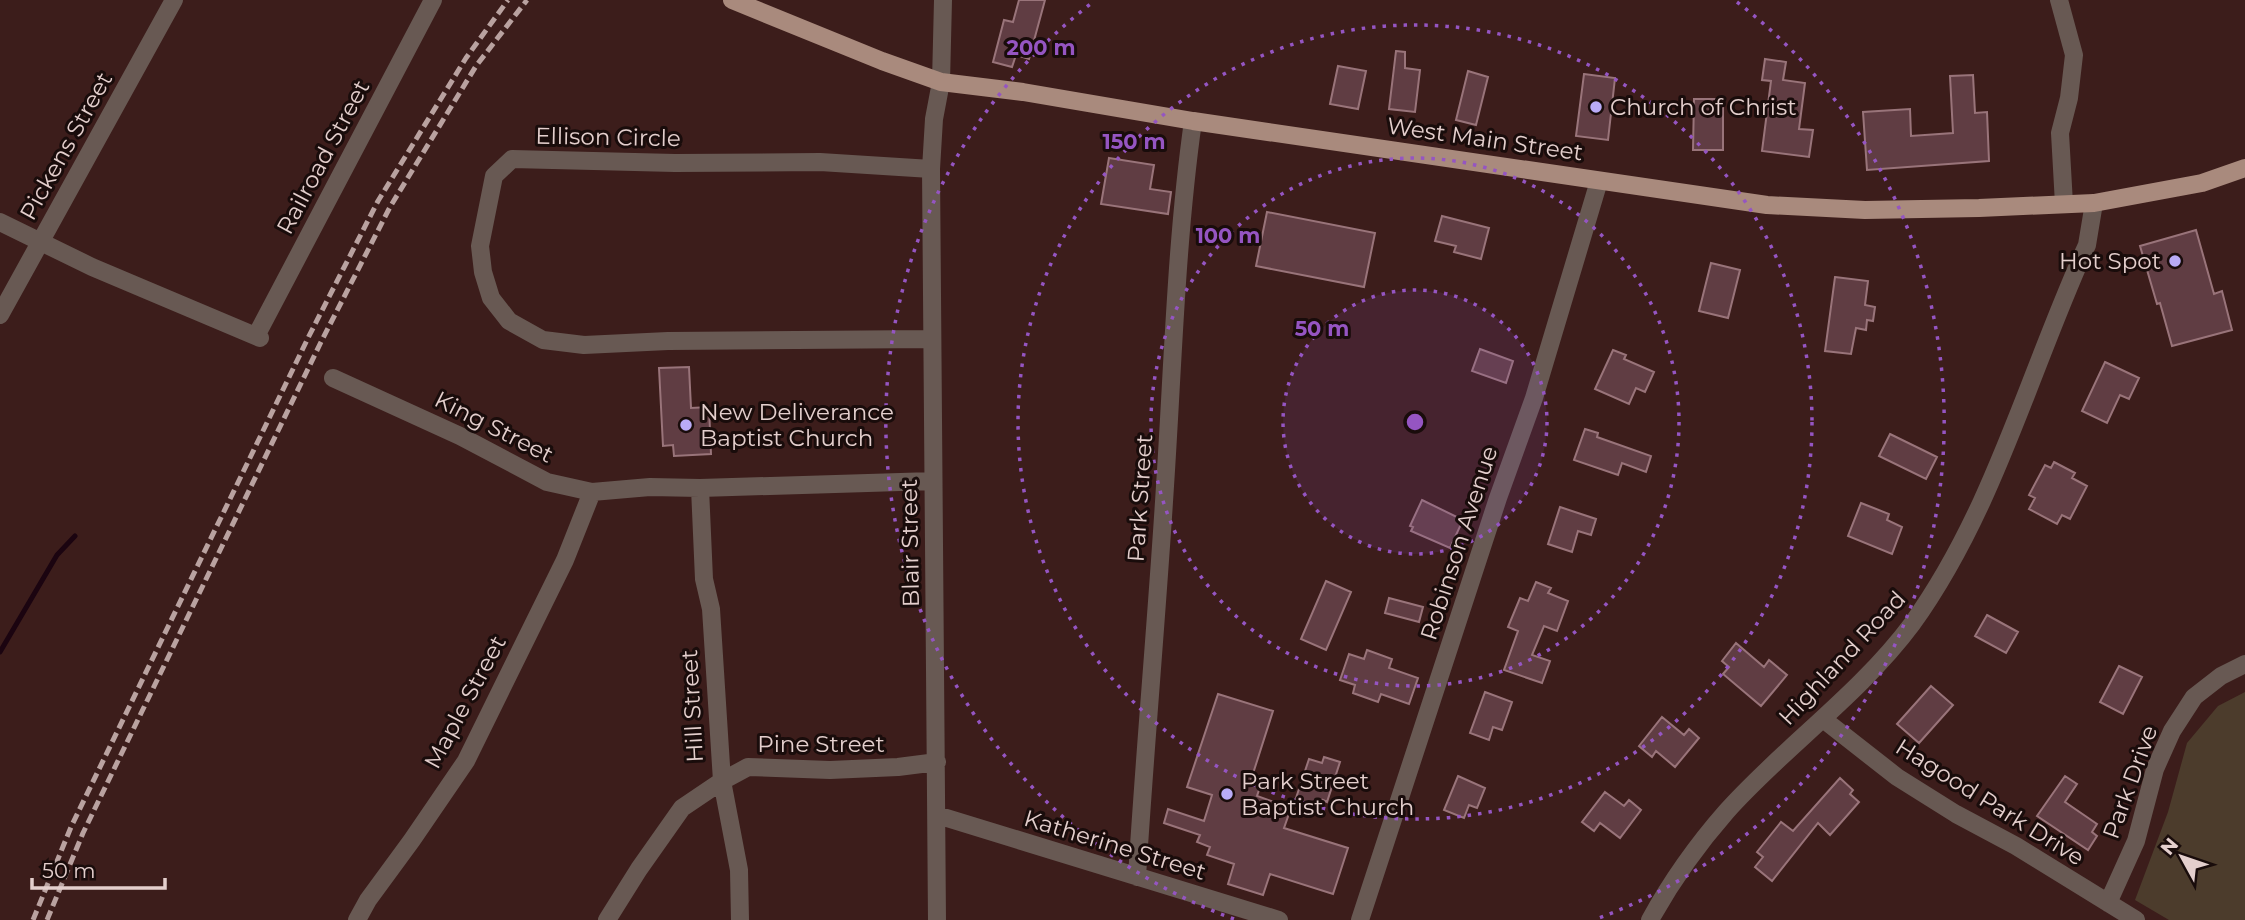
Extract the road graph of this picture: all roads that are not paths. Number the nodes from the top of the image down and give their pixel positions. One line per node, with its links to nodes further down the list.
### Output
1 (174, 0): 14 (street, Pickens Street)
2 (433, 0): 14 (street, Railroad Street)
3 (732, 0): 6 (main road, West Main Street)
4 (943, 0): 6 (street, Blair Street)
5 (2059, 0): 12 (street)
6 (941, 82): 7 (main road, West Main Street); 9 (street, Blair Street)
7 (1193, 121): 10 (main road, West Main Street); 26 (street, Park Street)
8 (2245, 168): 11 (main road, West Main Street)
9 (930, 169): 16 (street, Blair Street); 16 (street, Ellison Circle)
10 (1599, 181): 12 (main road, West Main Street); 33 (street, Robinson Avenue)
11 (2094, 203): 12 (main road, West Main Street); 22 (street, Highland Road)
12 (2064, 204)
13 (0, 222): 14 (street)
14 (40, 242): 15 (street, Pickens Street)
15 (0, 315)
16 (931, 339): 18 (street, Blair Street)
17 (333, 378): 20 (street, King Street)
18 (933, 481): 19 (street, King Street); 23 (street, Blair Street)
19 (700, 488): 20 (street, King Street); 24 (street, Hill Street)
20 (592, 492): 28 (street, Maple Street)
21 (2245, 664): 27 (street, Park Drive)
22 (1823, 719): 27 (street, Hagood Park Drive); 34 (street, Highland Road)
23 (937, 762): 24 (street, Pine Street); 25 (street, Blair Street)
24 (722, 781): 29 (street, Pine Street); 30 (street, Hill Street)
25 (937, 815): 26 (street, Katherine Street); 31 (street, Blair Street)
26 (1137, 877): 32 (street, Katherine Street)
27 (2108, 903): 35 (street, Hagood Park Drive)
28 (357, 920)
29 (607, 920)
30 (740, 920)
31 (937, 920)
32 (1279, 920)
33 (1360, 920)
34 (1650, 920)
35 (2136, 920)

